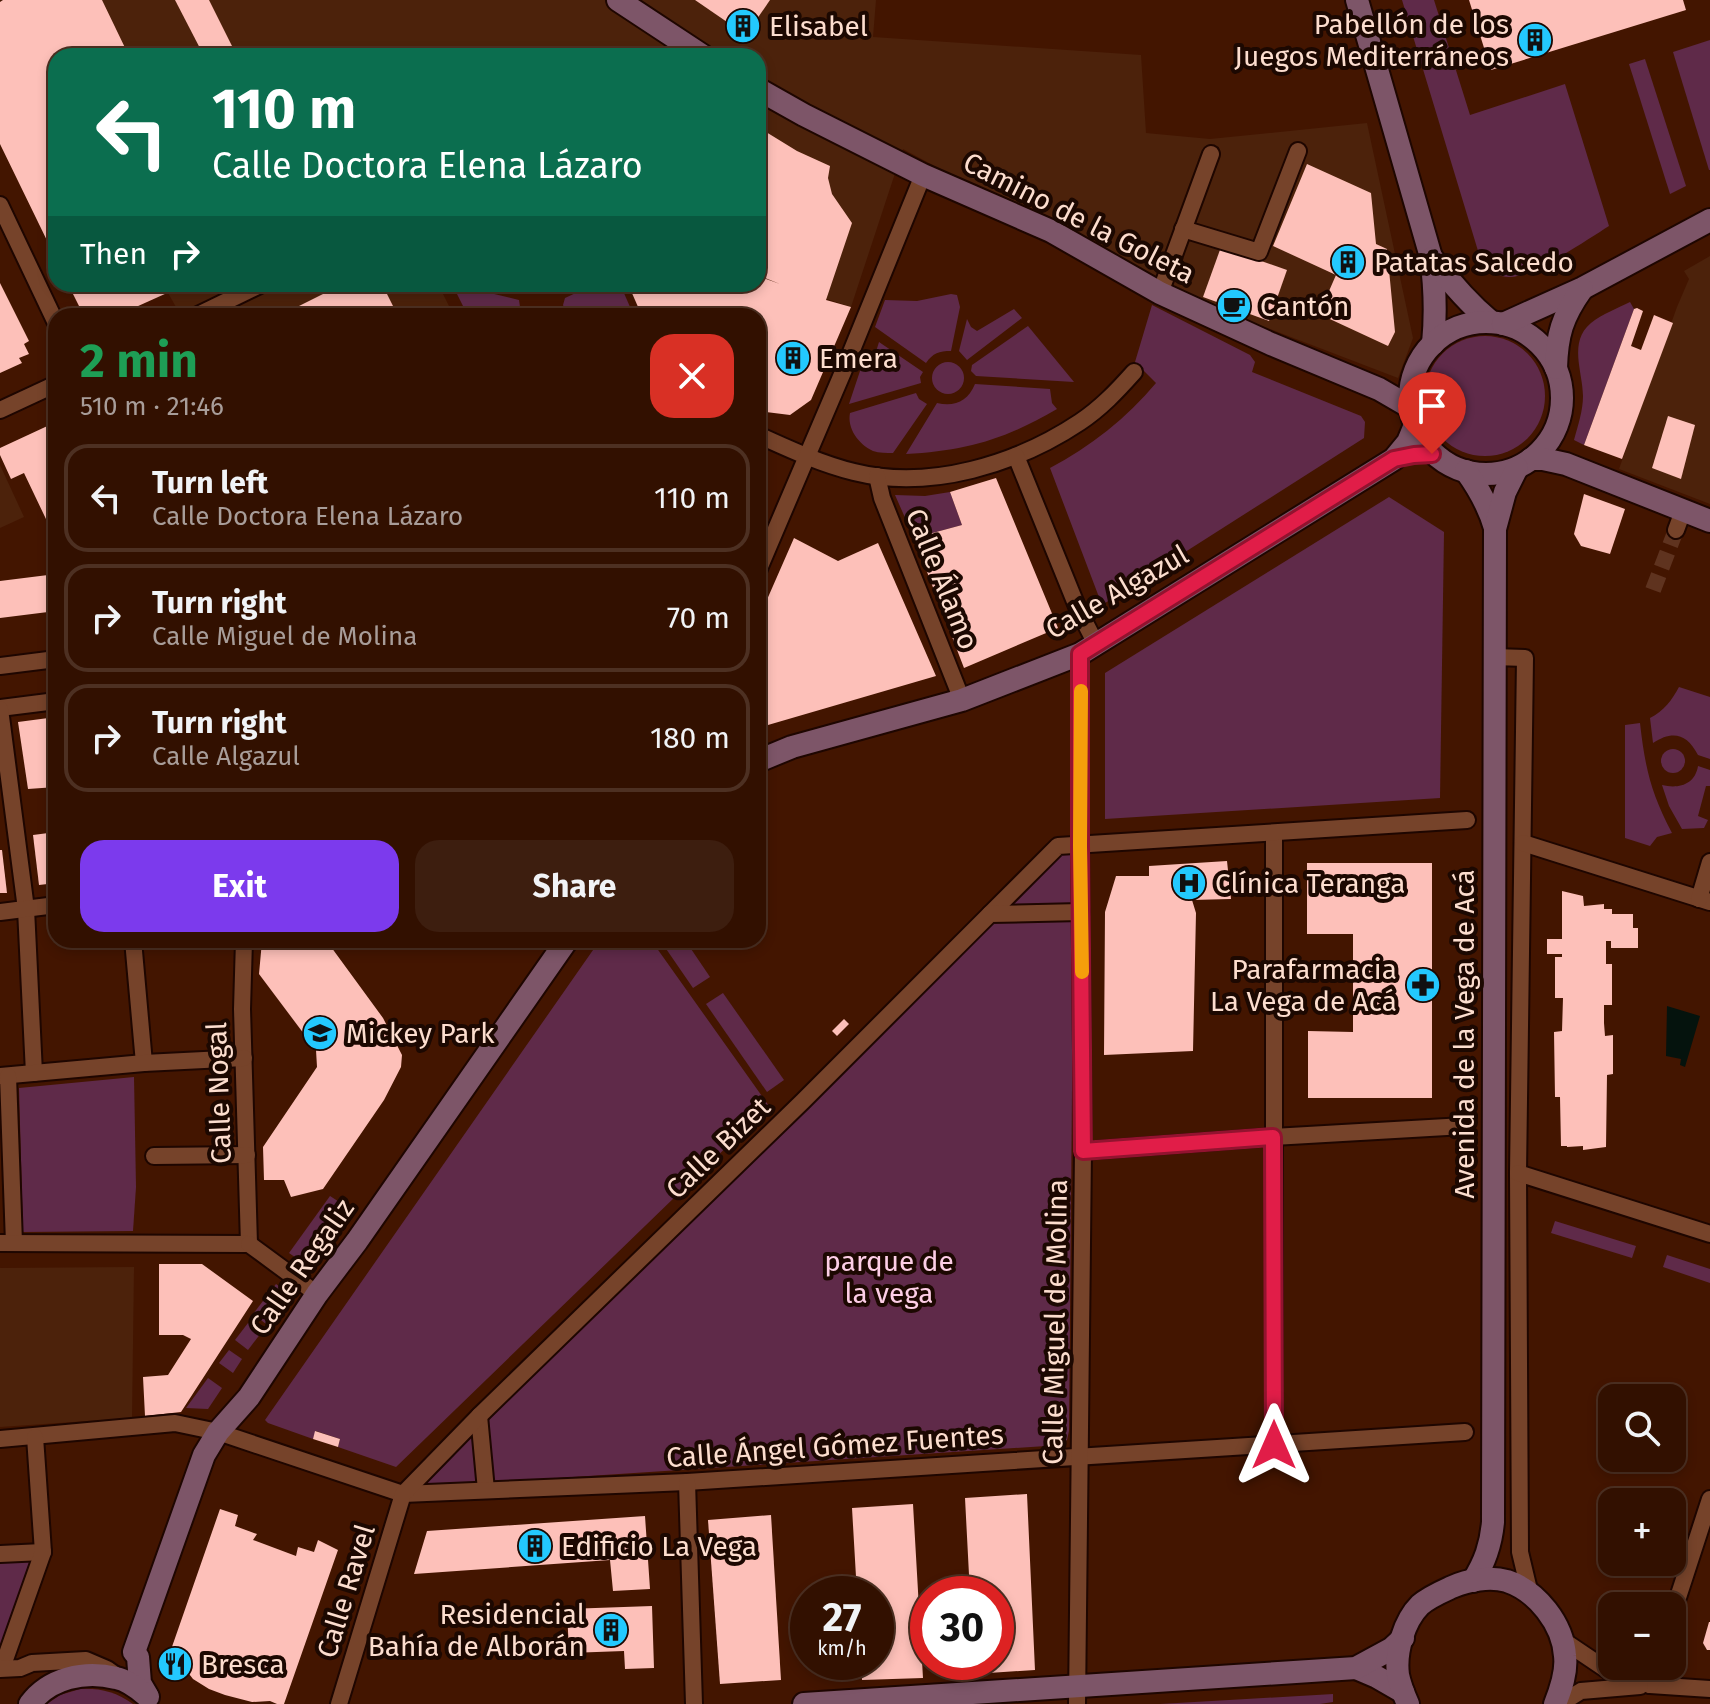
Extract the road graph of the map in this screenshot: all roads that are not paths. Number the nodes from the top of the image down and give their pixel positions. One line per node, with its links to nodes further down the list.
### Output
1 (618, 0): 3 (main road)
2 (1357, 0): 11 (main road)
3 (691, 48)
4 (766, 94): 7 (main road, Camino de la Goleta)
5 (1298, 151): 10 (street)
6 (1211, 154): 10 (street)
7 (923, 175): 14 (main road, Camino de la Goleta); 28 (street)
8 (0, 205): 15 (street)
9 (1710, 220): 12 (main road)
10 (1183, 229): 14 (street)
11 (1431, 257): 17 (main road); 18 (main road)
12 (1583, 288): 17 (main road); 19 (main road)
13 (246, 292): 16 (street)
14 (1160, 293): 22 (main road, Camino de la Goleta)
15 (49, 308)
16 (212, 308)
17 (1497, 323): 18 (main road); 19 (main road)
18 (1433, 344): 22 (main road)
19 (1556, 368): 24 (main road)
20 (1134, 372): 27 (street)
21 (48, 388): 23 (street)
22 (1412, 408): 26 (main road); 29 (main road, Calle Algazul)
23 (0, 410)
24 (1551, 437): 30 (main road); 31 (main road)
25 (766, 439): 28 (street)
26 (1432, 454): 29 (main road, Calle Algazul); 32 (main road)
27 (1016, 456): 33 (street); 37 (street)
28 (807, 457): 33 (street); 36 (street)
29 (1394, 459): 37 (main road, Calle Algazul)
30 (1524, 464): 31 (main road); 32 (main road); 35 (main road, Avenida de la Vega de Acá)
31 (1566, 464): 34 (main road)
32 (1466, 471): 35 (main road, Avenida de la Vega de Acá)
33 (877, 476): 41 (street, Calle Álamo)
34 (1710, 521)
35 (1495, 529): 38 (main road, Avenida de la Vega de Acá)
36 (766, 552)
37 (1088, 649): 41 (main road, Calle Algazul); 48 (street, Calle Miguel de Molina)
38 (1494, 657): 47 (street); 84 (main road, Avenida de la Vega de Acá)
39 (48, 660): 40 (street)
40 (0, 666)
41 (962, 700): 44 (main road, Calle Algazul)
42 (48, 702): 43 (street)
43 (0, 708): 52 (street)
44 (766, 758)
45 (1467, 820): 46 (street, Calle Bizet)
46 (1274, 833): 48 (street, Calle Bizet); 64 (street)
47 (1523, 843): 50 (street); 68 (street)
48 (1080, 846): 54 (street, Calle Miguel de Molina); 55 (street, Calle Bizet)
49 (1710, 862): 50 (street)
50 (1705, 901)
51 (48, 906): 52 (street)
52 (26, 909): 53 (street); 61 (street)
53 (0, 912)
54 (1081, 912): 55 (street); 65 (street, Calle Miguel de Molina)
55 (990, 914): 73 (street, Calle Bizet)
56 (134, 948): 60 (street)
57 (244, 948): 59 (street, Calle Nogal)
58 (561, 948): 72 (main road, Calle Regaliz)
59 (244, 1058): 60 (street); 66 (street, Calle Nogal)
60 (144, 1063): 61 (street)
61 (34, 1073): 62 (street)
62 (4, 1076): 70 (street)
63 (1464, 1126): 64 (street)
64 (1273, 1137): 65 (street); 78 (street)
65 (1083, 1151): 79 (street, Calle Miguel de Molina)
66 (247, 1155): 67 (street); 71 (street, Calle Nogal)
67 (154, 1156)
68 (1518, 1173): 69 (street); 90 (street)
69 (1710, 1234)
70 (7, 1243): 71 (street)
71 (249, 1244): 72 (street)
72 (317, 1294): 74 (main road, Calle Regaliz)
73 (479, 1416): 81 (street); 82 (street, Calle Bizet)
74 (218, 1432): 76 (street, Calle Ángel Gómez Fuentes); 82 (street, Calle Ángel Gómez Fuentes); 93 (main road, Calle Regaliz)
75 (1465, 1432): 78 (street, Calle Ángel Gómez Fuentes)
76 (35, 1437): 77 (street, Calle Ángel Gómez Fuentes); 85 (street)
77 (0, 1439)
78 (1274, 1445): 79 (street, Calle Ángel Gómez Fuentes)
79 (1079, 1456): 80 (street, Calle Ángel Gómez Fuentes); 101 (street, Calle Miguel de Molina)
80 (687, 1482): 81 (street, Calle Ángel Gómez Fuentes); 106 (street)
81 (486, 1490): 82 (street, Calle Ángel Gómez Fuentes)
82 (403, 1494): 105 (street, Calle Ravel)
83 (1710, 1499): 89 (street)
84 (1492, 1539): 87 (main road, Avenida de la Vega de Acá); 88 (main road, Avenida de la Vega de Acá)
85 (43, 1552): 86 (street); 94 (street)
86 (0, 1554)
87 (1473, 1581): 88 (main road); 91 (main road)
88 (1508, 1582): 90 (main road)
89 (1680, 1592)
90 (1530, 1594): 92 (main road)
91 (1403, 1638): 96 (main road); 103 (main road)
92 (1561, 1639): 99 (street); 108 (main road)
93 (134, 1652): 97 (main road); 104 (main road)
94 (1, 1668): 95 (street)
95 (20, 1668): 97 (street); 102 (street)
96 (1356, 1668): 101 (main road); 103 (main road)
97 (108, 1674): 102 (main road); 104 (main road)
98 (1652, 1680): 99 (street)
99 (1650, 1685): 100 (street); 108 (street)
100 (1710, 1689)
101 (1077, 1696): 107 (main road)
102 (36, 1697)
103 (1406, 1698)
104 (151, 1700)
105 (339, 1704)
106 (694, 1704)
107 (804, 1704)
108 (1558, 1704)

